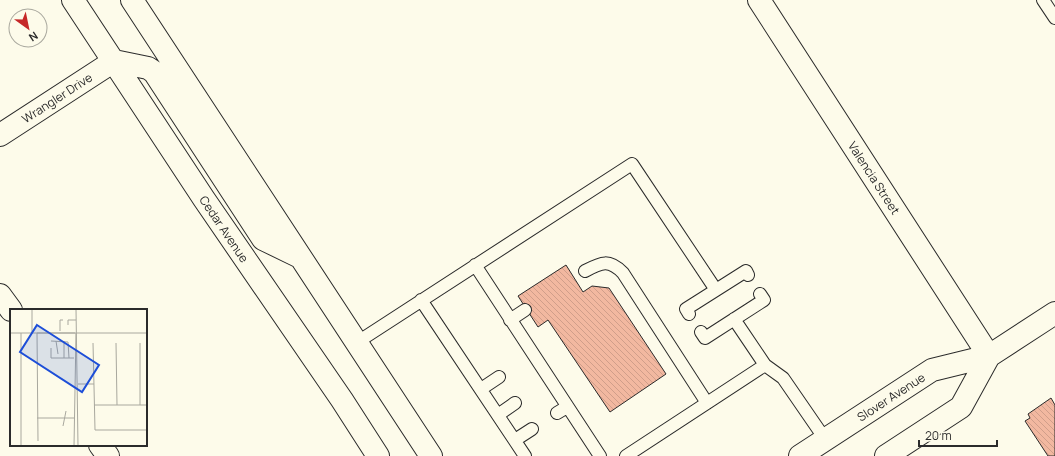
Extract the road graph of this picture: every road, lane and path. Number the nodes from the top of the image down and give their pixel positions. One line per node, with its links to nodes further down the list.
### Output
1 (74, 0): 6 (main road, Cedar Avenue)
2 (132, 0): 8 (main road)
3 (759, 0): 24 (main road, Valencia Street)
4 (1043, 0): 5 (lane)
5 (1055, 18)
6 (114, 61): 7 (main road, Wrangler Drive); 8 (main road); 36 (main road, Cedar Avenue)
7 (0, 135)
8 (298, 256): 23 (main road)
9 (475, 265): 12 (lane); 15 (lane); 20 (lane)
10 (585, 271): 29 (lane)
11 (748, 275): 12 (lane)
12 (716, 290): 19 (lane)
13 (760, 294): 21 (lane)
14 (0, 295): 16 (main road)
15 (422, 300): 23 (lane); 27 (lane)
16 (10, 309)
17 (525, 310): 20 (lane)
18 (1055, 313): 24 (main road, Slover Avenue)
19 (689, 314)
20 (510, 320): 39 (lane)
21 (726, 322): 22 (lane); 25 (lane)
22 (701, 332)
23 (356, 343): 37 (main road)
24 (989, 356): 33 (main road, Slover Avenue); 42 (main road, Slover Avenue)
25 (765, 365): 29 (lane); 33 (lane)
26 (499, 377): 27 (lane)
27 (481, 389): 30 (lane)
28 (515, 403): 30 (lane)
29 (707, 403): 40 (lane)
30 (498, 414): 32 (lane)
31 (532, 428): 32 (lane)
32 (515, 440): 38 (lane)
33 (825, 440): 41 (main road, Slover Avenue)
34 (101, 446): 35 (main road)
35 (108, 456)
36 (378, 456)
37 (431, 456)
38 (525, 456)
39 (600, 456)
40 (626, 456)
41 (800, 456)
42 (886, 456)

